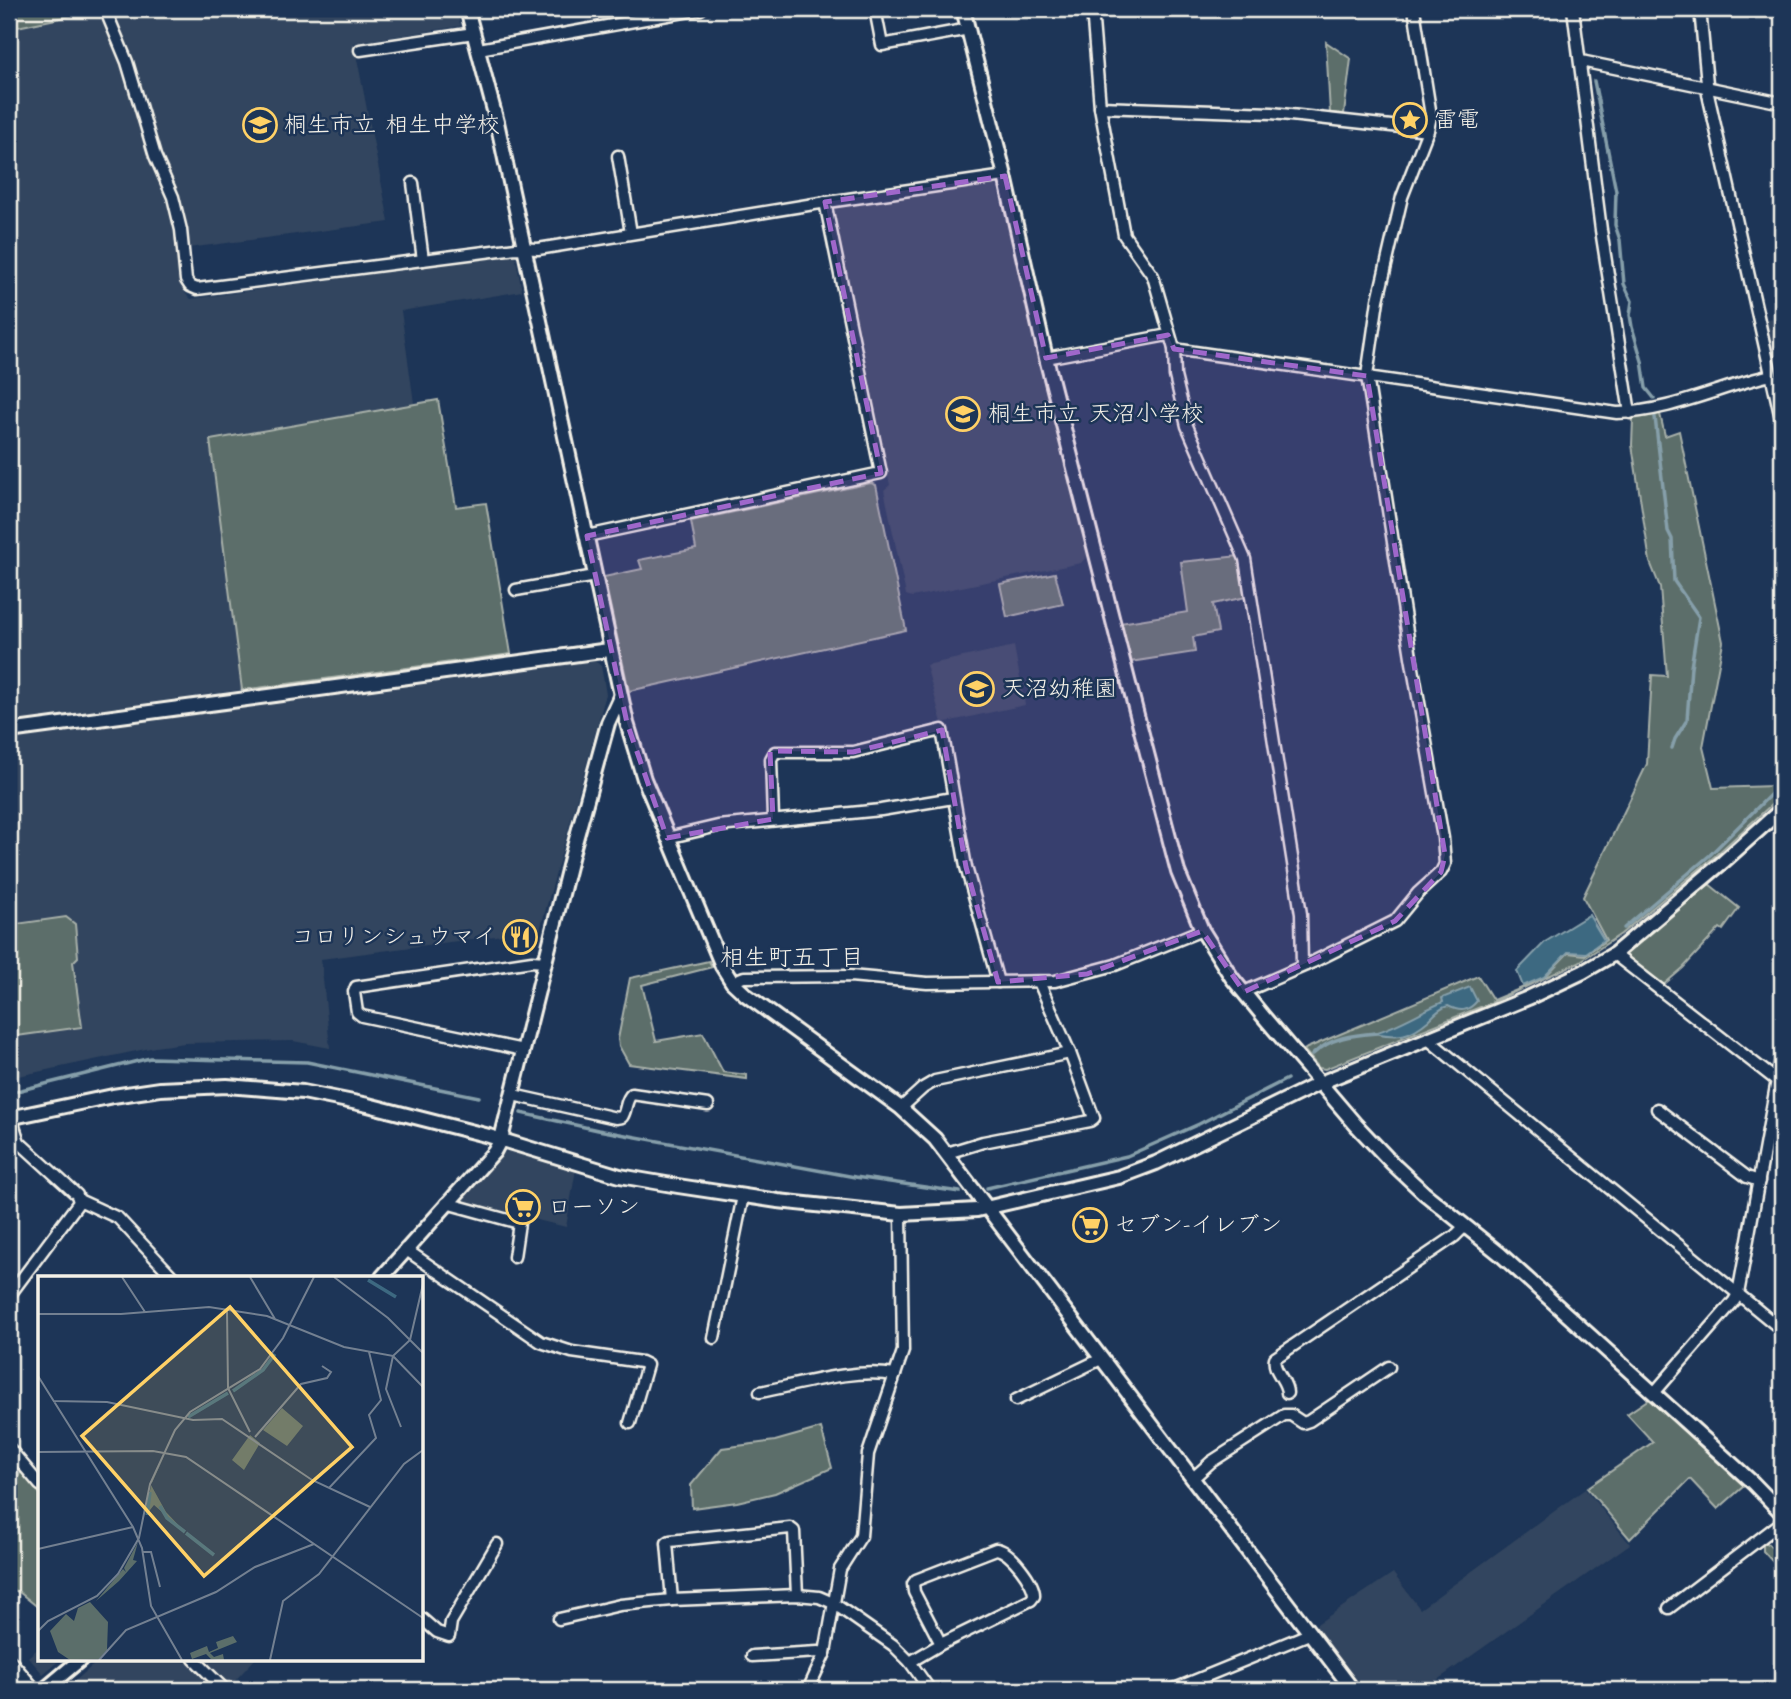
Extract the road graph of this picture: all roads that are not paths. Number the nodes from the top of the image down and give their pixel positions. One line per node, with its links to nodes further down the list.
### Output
1 (105, 9): 26 (street)
2 (467, 9): 12 (street)
3 (701, 9): 10 (street)
4 (875, 9): 11 (street)
5 (963, 9): 11 (street)
6 (1092, 9): 18 (street)
7 (1414, 9): 19 (street)
8 (1573, 9): 15 (street)
9 (1700, 9): 16 (street)
10 (675, 11): 13 (street)
11 (969, 29): 21 (street)
12 (474, 33): 13 (street); 14 (street)
13 (479, 49): 25 (street)
14 (360, 50)
15 (1581, 61): 16 (street); 32 (street)
16 (1707, 86): 17 (street); 30 (street)
17 (1782, 103)
18 (1100, 107): 19 (street); 27 (street)
19 (1428, 130): 31 (street)
20 (618, 156): 24 (street)
21 (1004, 176): 23 (street); 29 (street)
22 (413, 183): 26 (street)
23 (825, 202): 24 (street); 34 (street)
24 (631, 233): 25 (street)
25 (525, 248): 26 (street); 34 (street)
26 (423, 260)
27 (1168, 335): 28 (street); 29 (street)
28 (1174, 349): 31 (street); 47 (street)
29 (1046, 358): 44 (street)
30 (1771, 375): 32 (street); 33 (street)
31 (1367, 376): 32 (street); 47 (street)
32 (1629, 412)
33 (1782, 424)
34 (587, 536): 35 (street)
35 (595, 576): 36 (street); 37 (street)
36 (516, 590)
37 (609, 650): 38 (street); 39 (street)
38 (620, 697): 43 (street); 46 (street)
39 (9, 731)
40 (953, 799): 42 (street); 42 (street); 49 (street)
41 (1782, 809): 45 (street)
42 (773, 819): 43 (street)
43 (667, 838): 48 (street)
44 (1202, 930): 50 (street); 51 (street)
45 (1614, 954): 52 (street); 57 (street)
46 (544, 962): 53 (street); 53 (street)
47 (1302, 966): 51 (street)
48 (732, 982): 49 (street); 60 (street)
49 (998, 982): 50 (street)
50 (1039, 982): 54 (street)
51 (1244, 992): 56 (street)
52 (1429, 1040): 56 (street); 76 (street)
53 (523, 1050): 58 (street)
54 (1070, 1053): 60 (street); 64 (street)
55 (1782, 1053): 57 (street)
56 (1320, 1083): 69 (street); 71 (street)
57 (1780, 1083): 65 (street)
58 (513, 1096): 59 (street); 63 (street)
59 (708, 1105)
60 (901, 1108): 64 (street)
61 (1657, 1109): 65 (street)
62 (10, 1117): 63 (street); 67 (street)
63 (502, 1139): 66 (street); 68 (street)
64 (947, 1153): 69 (street)
65 (1759, 1181): 76 (street)
66 (743, 1196): 70 (street); 79 (street)
67 (79, 1200): 74 (street); 77 (street)
68 (446, 1203): 72 (street); 73 (street)
69 (986, 1208): 70 (street); 80 (street)
70 (901, 1214): 82 (street)
71 (1465, 1226): 84 (street); 85 (street)
72 (405, 1249): 75 (street); 87 (street)
73 (514, 1257)
74 (172, 1276)
75 (383, 1276)
76 (1738, 1294): 78 (street); 85 (street)
77 (9, 1296)
78 (1782, 1330)
79 (714, 1338)
80 (1101, 1359): 86 (street); 89 (street)
81 (1389, 1367): 89 (street)
82 (895, 1375): 83 (street); 96 (street)
83 (760, 1392)
84 (1287, 1393)
85 (1654, 1393): 91 (street)
86 (1016, 1400)
87 (630, 1423)
88 (9, 1448): 90 (street)
89 (1192, 1479): 100 (street)
90 (38, 1483)
91 (1782, 1513)
92 (1782, 1522): 97 (street)
93 (497, 1544): 99 (street)
94 (797, 1595): 95 (street); 95 (street); 96 (street)
95 (672, 1600): 98 (street)
96 (833, 1603): 102 (street); 106 (street)
97 (1669, 1608)
98 (559, 1619)
99 (424, 1621)
100 (1309, 1633): 113 (street); 114 (street)
101 (941, 1644): 101 (street); 106 (street)
102 (825, 1653): 103 (street); 111 (street)
103 (752, 1656)
104 (80, 1660): 109 (street)
105 (195, 1660): 110 (street)
106 (910, 1661): 112 (street)
107 (9, 1662): 108 (main road)
108 (33, 1690)
109 (44, 1690)
110 (225, 1690)
111 (808, 1690)
112 (930, 1690)
113 (1172, 1690)
114 (1353, 1690)

